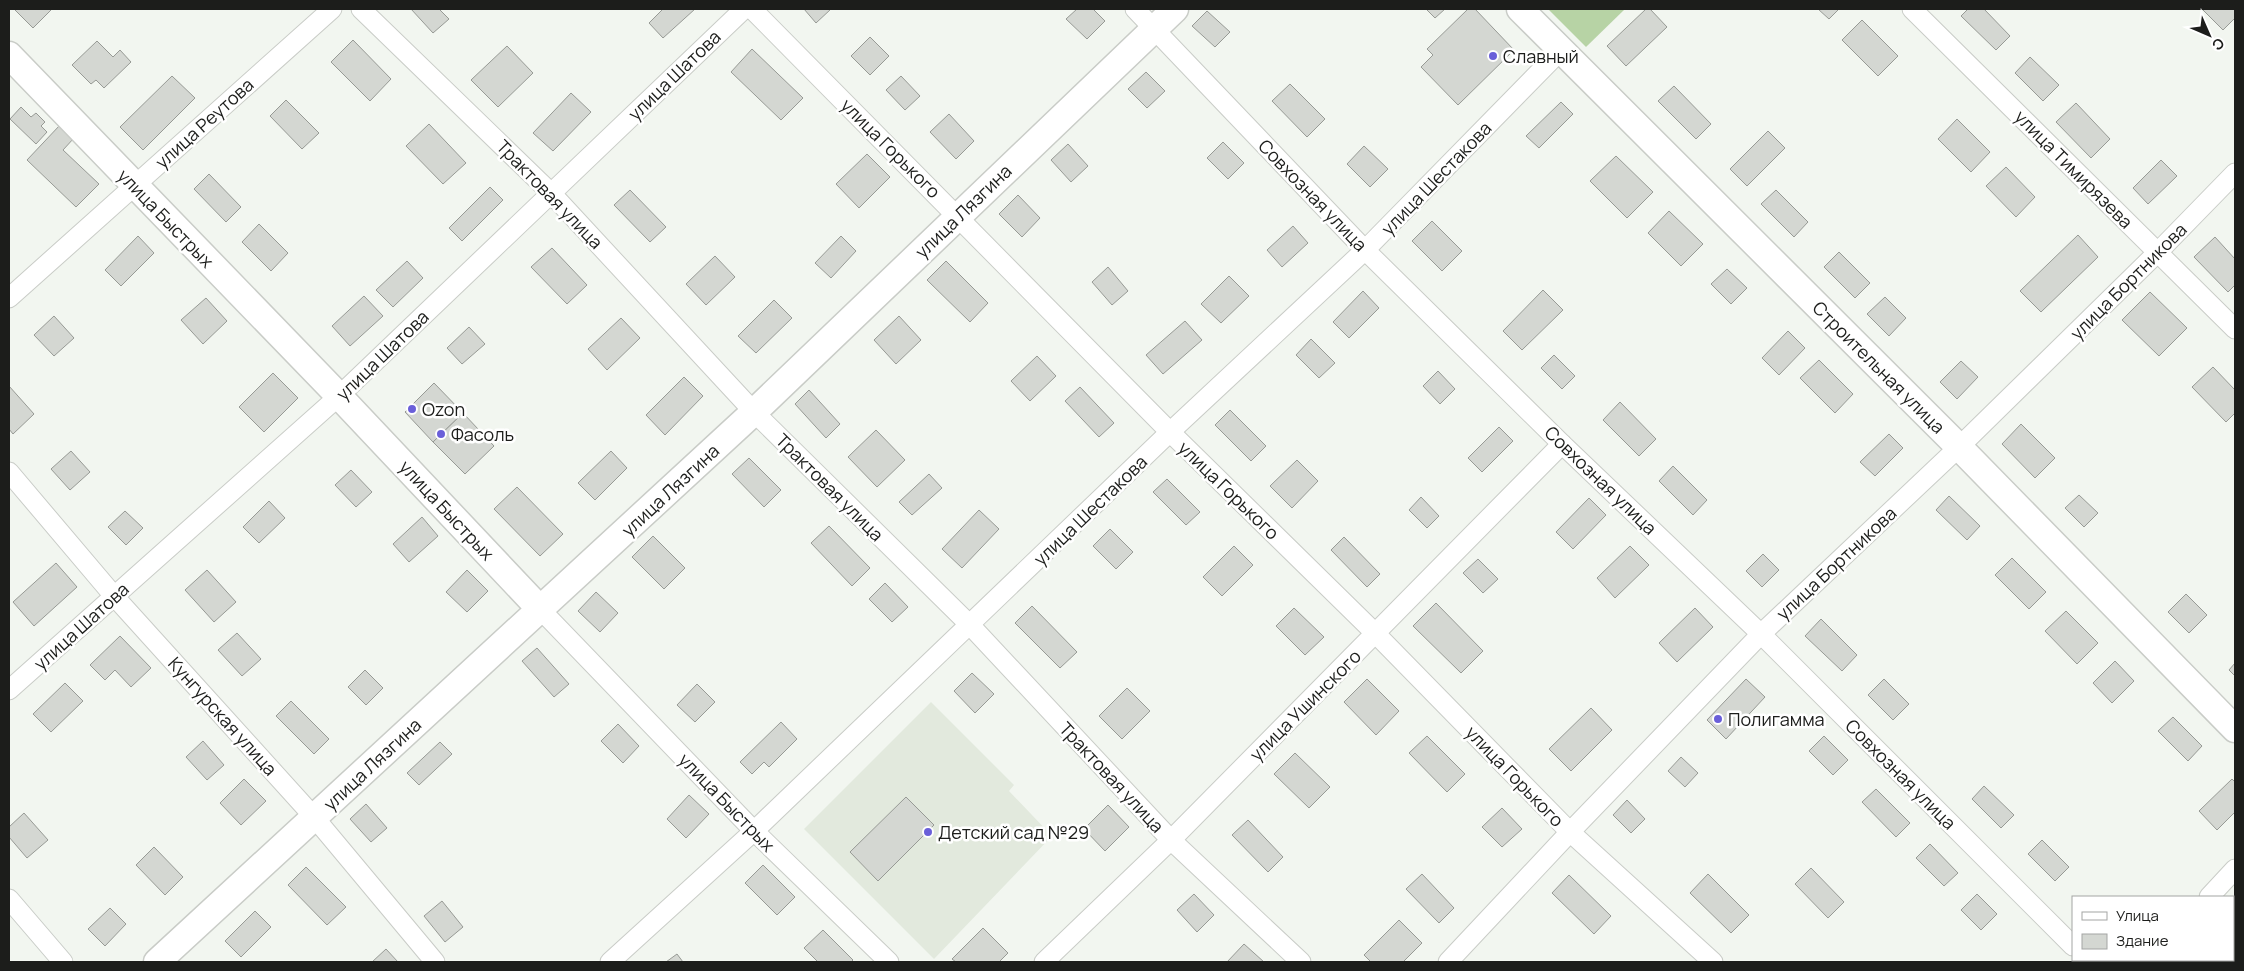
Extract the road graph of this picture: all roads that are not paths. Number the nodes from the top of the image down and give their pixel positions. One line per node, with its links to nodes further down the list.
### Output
1 (332, 9): 13 (street, улица Реутова)
2 (361, 9): 14 (street, Трактовая улица)
3 (744, 9): 14 (street, улица Шатова)
4 (752, 9): 15 (street, улица Горького)
5 (1135, 9): 9 (street, Совхозная улица)
6 (1174, 9): 9 (street, улица Лязгина)
7 (1520, 9): 10 (street, Строительная улица)
8 (1912, 9): 17 (street, улица Тимирязева)
9 (1153, 29): 15 (street, улица Лязгина); 16 (street, Совхозная улица)
10 (1562, 49): 16 (street, улица Шестакова); 24 (street, Строительная улица)
11 (9, 54): 13 (street, улица Быстрых)
12 (2235, 173): 17 (street, улица Бортникова)
13 (134, 185): 18 (street, улица Реутова); 20 (street, улица Быстрых)
14 (552, 193): 20 (street, улица Шатова); 21 (street, Трактовая улица)
15 (958, 215): 21 (street, улица Лязгина); 22 (street, улица Горького)
16 (1365, 250): 22 (street, улица Шестакова); 23 (street, Совхозная улица)
17 (2158, 252): 19 (street, улица Тимирязева); 24 (street, улица Бортникова)
18 (9, 298)
19 (2235, 329)
20 (340, 396): 26 (street, улица Шатова); 27 (street, улица Быстрых)
21 (754, 412): 27 (street, улица Лязгина); 28 (street, Трактовая улица)
22 (1170, 432): 28 (street, улица Шестакова); 29 (street, улица Горького)
23 (1562, 444): 29 (street, улица Ушинского); 30 (street, Совхозная улица)
24 (1959, 447): 30 (street, улица Бортникова); 32 (street, Строительная улица)
25 (9, 472): 26 (street, Кунгурская улица)
26 (114, 596): 31 (street, улица Шатова); 33 (street, Кунгурская улица)
27 (540, 609): 33 (street, улица Лязгина); 34 (street, улица Быстрых)
28 (970, 626): 34 (street, улица Шестакова); 36 (street, Трактовая улица)
29 (1376, 634): 35 (street, улица Горького); 36 (street, улица Ушинского)
30 (1761, 634): 35 (street, улица Бортникова); 40 (street, Совхозная улица)
31 (9, 690)
32 (2235, 729)
33 (314, 817): 42 (street, улица Лязгина); 43 (street, Кунгурская улица)
34 (754, 831): 44 (street, улица Шестакова); 45 (street, улица Быстрых)
35 (1570, 832): 48 (street, улица Бортникова); 49 (street, улица Горького)
36 (1171, 840): 46 (street, улица Ушинского); 47 (street, Трактовая улица)
37 (2235, 869): 38 (street)
38 (2210, 896)
39 (9, 899): 41 (street)
40 (2072, 945)
41 (64, 962)
42 (157, 962)
43 (435, 962)
44 (610, 962)
45 (888, 962)
46 (1044, 962)
47 (1301, 962)
48 (1448, 962)
49 (1713, 962)

